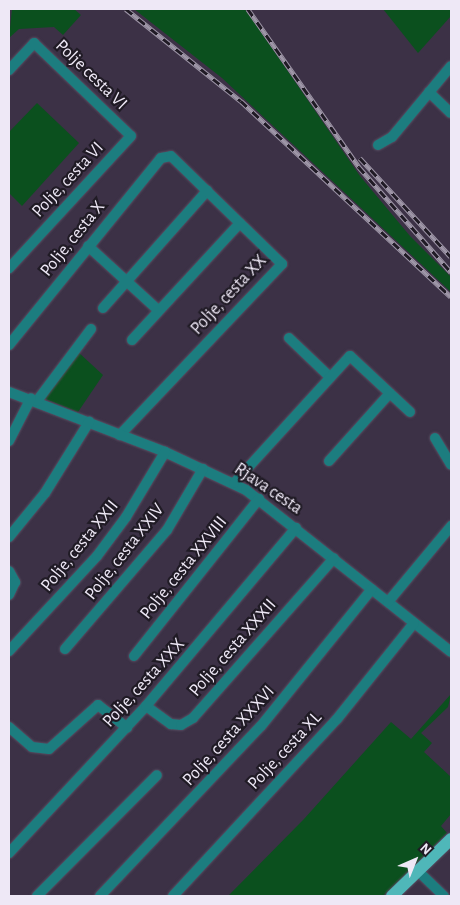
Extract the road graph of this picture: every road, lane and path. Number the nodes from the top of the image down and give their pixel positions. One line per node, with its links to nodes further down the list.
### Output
1 (451, 66): 3 (street)
2 (9, 70): 5 (street, Polje cesta VI)
3 (429, 92): 4 (street); 6 (street)
4 (451, 113)
5 (131, 136): 10 (street, Polje, cesta VI)
6 (378, 145)
7 (208, 191): 8 (street); 9 (street, Polje, cesta X); 11 (street)
8 (240, 222): 13 (street); 24 (street, Polje, cesta XX)
9 (88, 246): 11 (street); 17 (street, Polje, cesta X)
10 (9, 268)
11 (126, 279): 12 (street); 13 (street)
12 (102, 308)
13 (157, 309): 16 (street)
14 (91, 329): 21 (street)
15 (289, 338): 18 (street)
16 (132, 340)
17 (9, 345)
18 (330, 377): 20 (street); 31 (street)
19 (9, 392): 21 (street, Rjava cesta)
20 (390, 393): 22 (street); 28 (street)
21 (34, 399): 23 (street, Rjava cesta); 26 (street)
22 (410, 412)
23 (90, 422): 24 (street, Rjava cesta); 35 (street)
24 (120, 435): 27 (street, Rjava cesta)
25 (435, 438): 29 (street)
26 (9, 441)
27 (165, 452): 30 (street, Rjava cesta); 42 (street, Polje, cesta XXII)
28 (330, 461)
29 (451, 465)
30 (203, 469): 31 (street, Rjava cesta); 43 (street, Polje, cesta XXIV)
31 (234, 482): 32 (street, Rjava cesta)
32 (259, 499): 34 (street, Rjava cesta); 45 (street, Polje, cesta XXVIII)
33 (451, 526): 40 (street)
34 (296, 528): 36 (street, Rjava cesta); 46 (street, Polje, cesta XXX)
35 (9, 537)
36 (334, 558): 38 (street, Rjava cesta); 46 (street, Polje, cesta XXXII)
37 (9, 571): 39 (street)
38 (372, 589): 40 (street, Rjava cesta); 54 (street, Polje, cesta XXXVI)
39 (9, 595)
40 (388, 602): 41 (street, Rjava cesta)
41 (414, 622): 44 (street, Rjava cesta); 55 (street, Polje, cesta XL)
42 (9, 650)
43 (65, 650)
44 (451, 652)
45 (134, 656)
46 (146, 706): 48 (street, Polje, cesta XXX)
47 (9, 728): 48 (street)
48 (127, 728): 51 (street, Polje, cesta XXX)
49 (157, 775): 53 (street)
50 (451, 839): 52 (main road)
51 (9, 853)
52 (418, 871): 56 (main road); 57 (street)
53 (37, 896)
54 (100, 896)
55 (173, 896)
56 (392, 896)
57 (444, 896)

